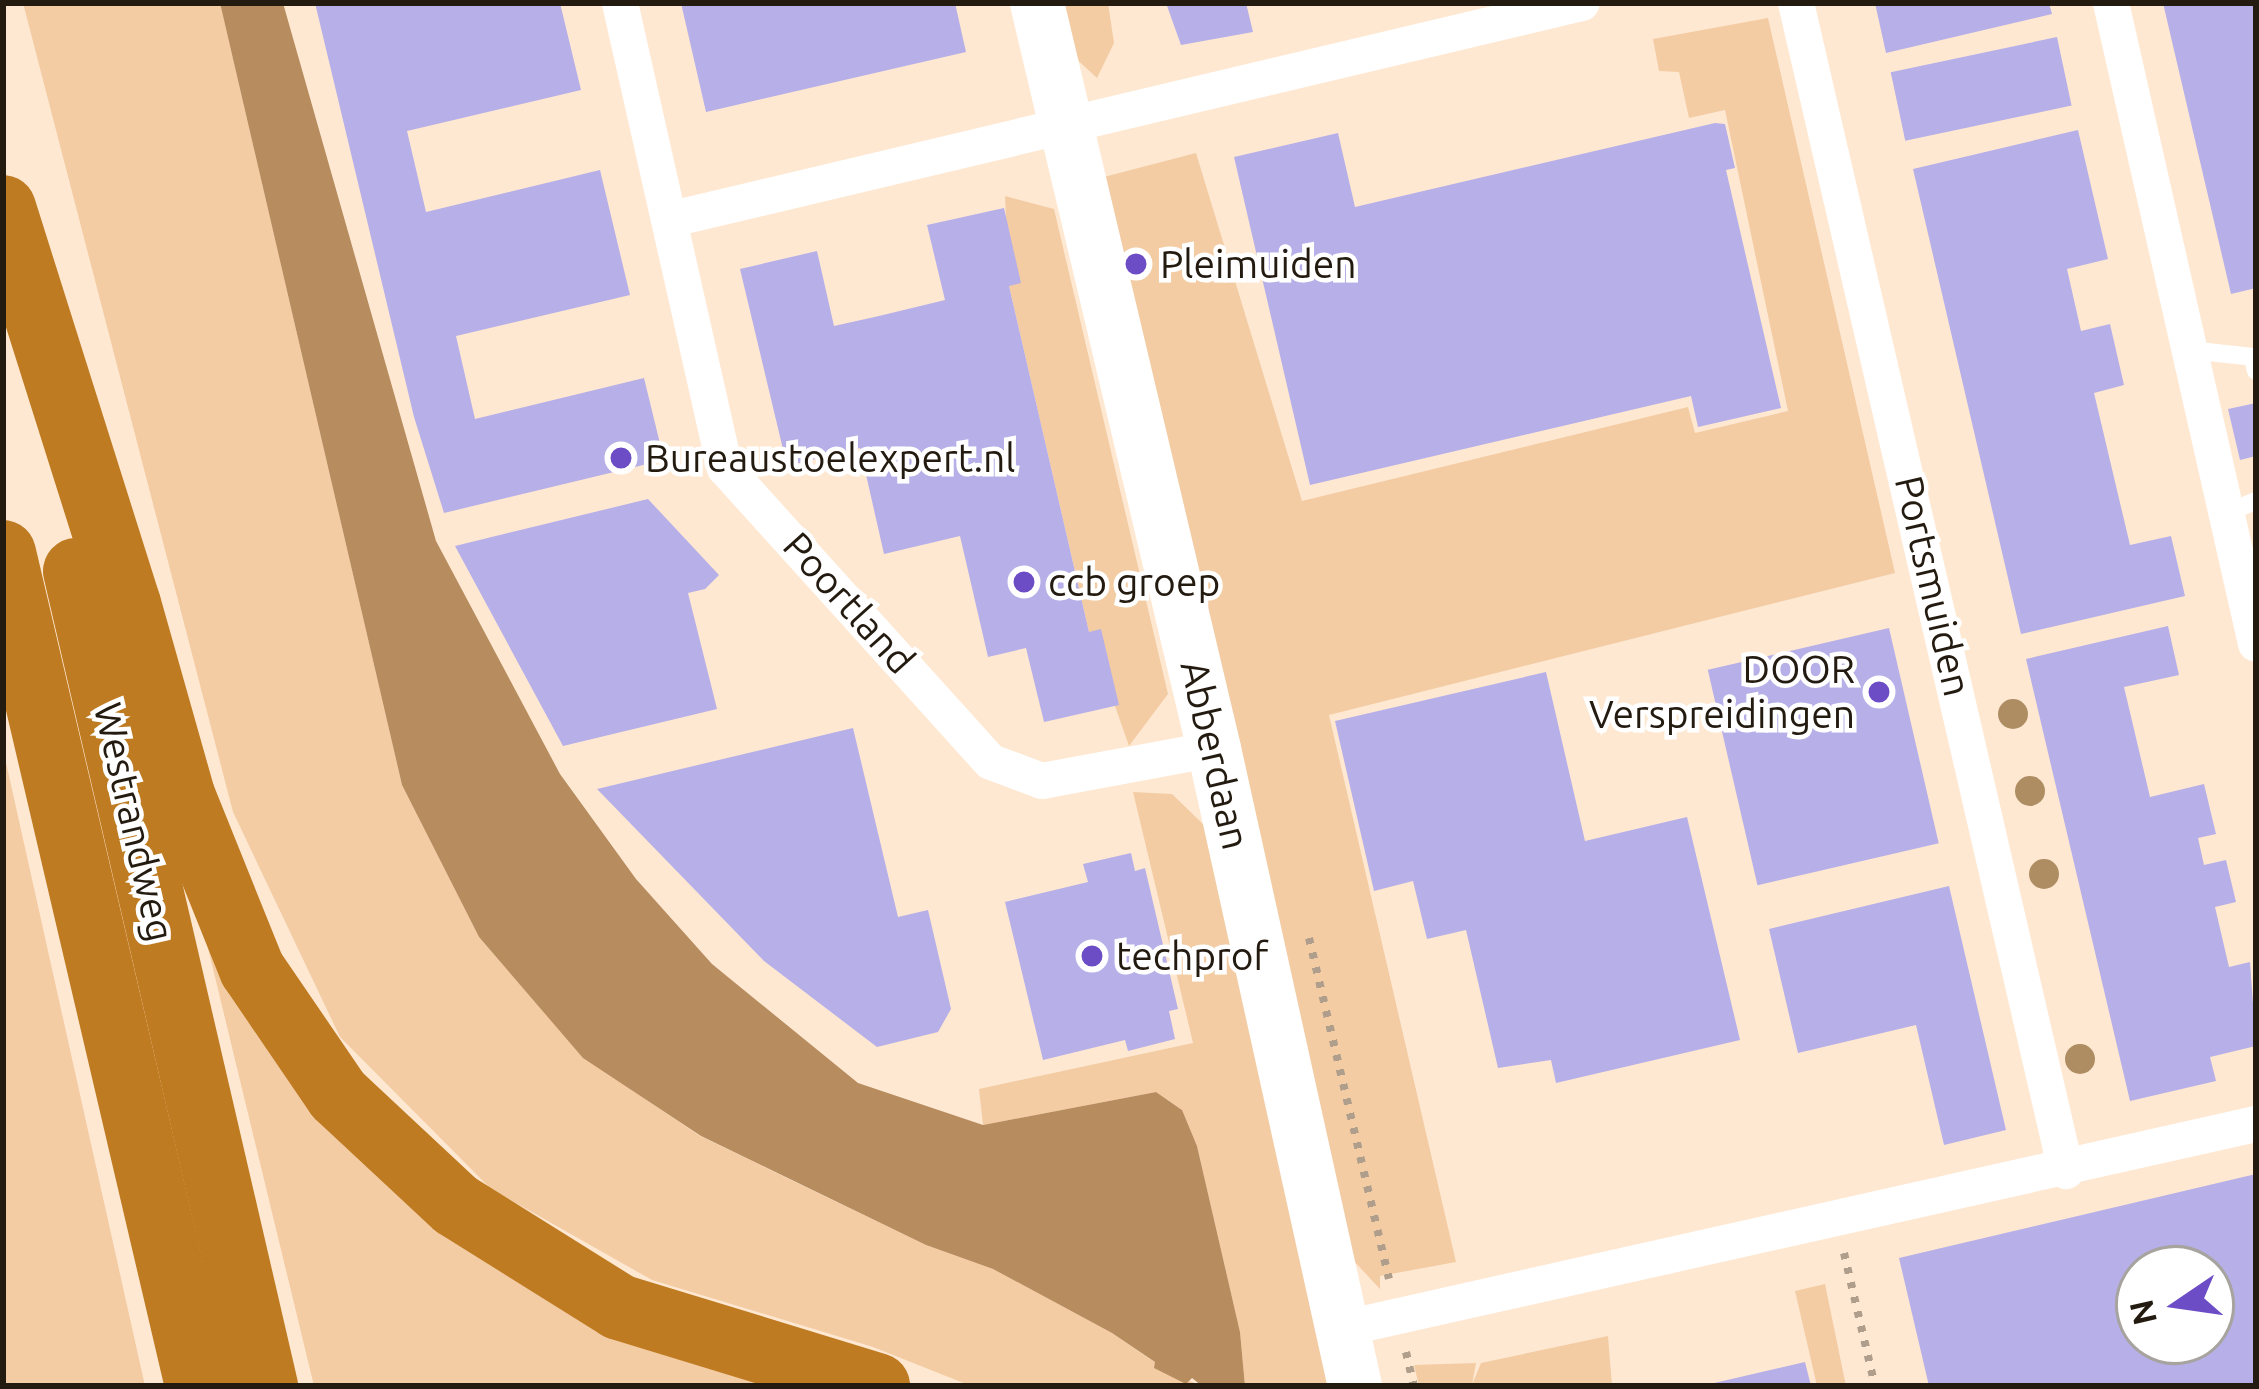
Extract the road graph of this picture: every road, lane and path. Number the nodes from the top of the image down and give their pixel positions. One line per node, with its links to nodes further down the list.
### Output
1 (620, 3): 9 (street, Poortland)
2 (1037, 3): 7 (main road, Abberdaan)
3 (1582, 3): 6 (street)
4 (1796, 3): 18 (street, Portsmuiden)
5 (2111, 3): 11 (street)
6 (1508, 11): 7 (street)
7 (1066, 126): 9 (street); 16 (main road, Abberdaan)
8 (3, 208): 23 (highway)
9 (672, 219): 16 (street, Poortland)
10 (3, 259): 22 (highway, Westrandweg)
11 (2189, 350): 12 (lane); 13 (street)
12 (2256, 371)
13 (2241, 507): 15 (street)
14 (3, 553): 21 (highway, Westrandweg)
15 (2256, 644)
16 (1214, 748): 20 (main road, Abberdaan)
17 (2256, 1124): 18 (street)
18 (2066, 1171): 19 (street)
19 (1835, 1220): 20 (street); 25 (path)
20 (1341, 1329): 24 (main road, Abberdaan)
21 (198, 1386)
22 (265, 1386)
23 (877, 1386)
24 (1354, 1386)
25 (1875, 1386)

